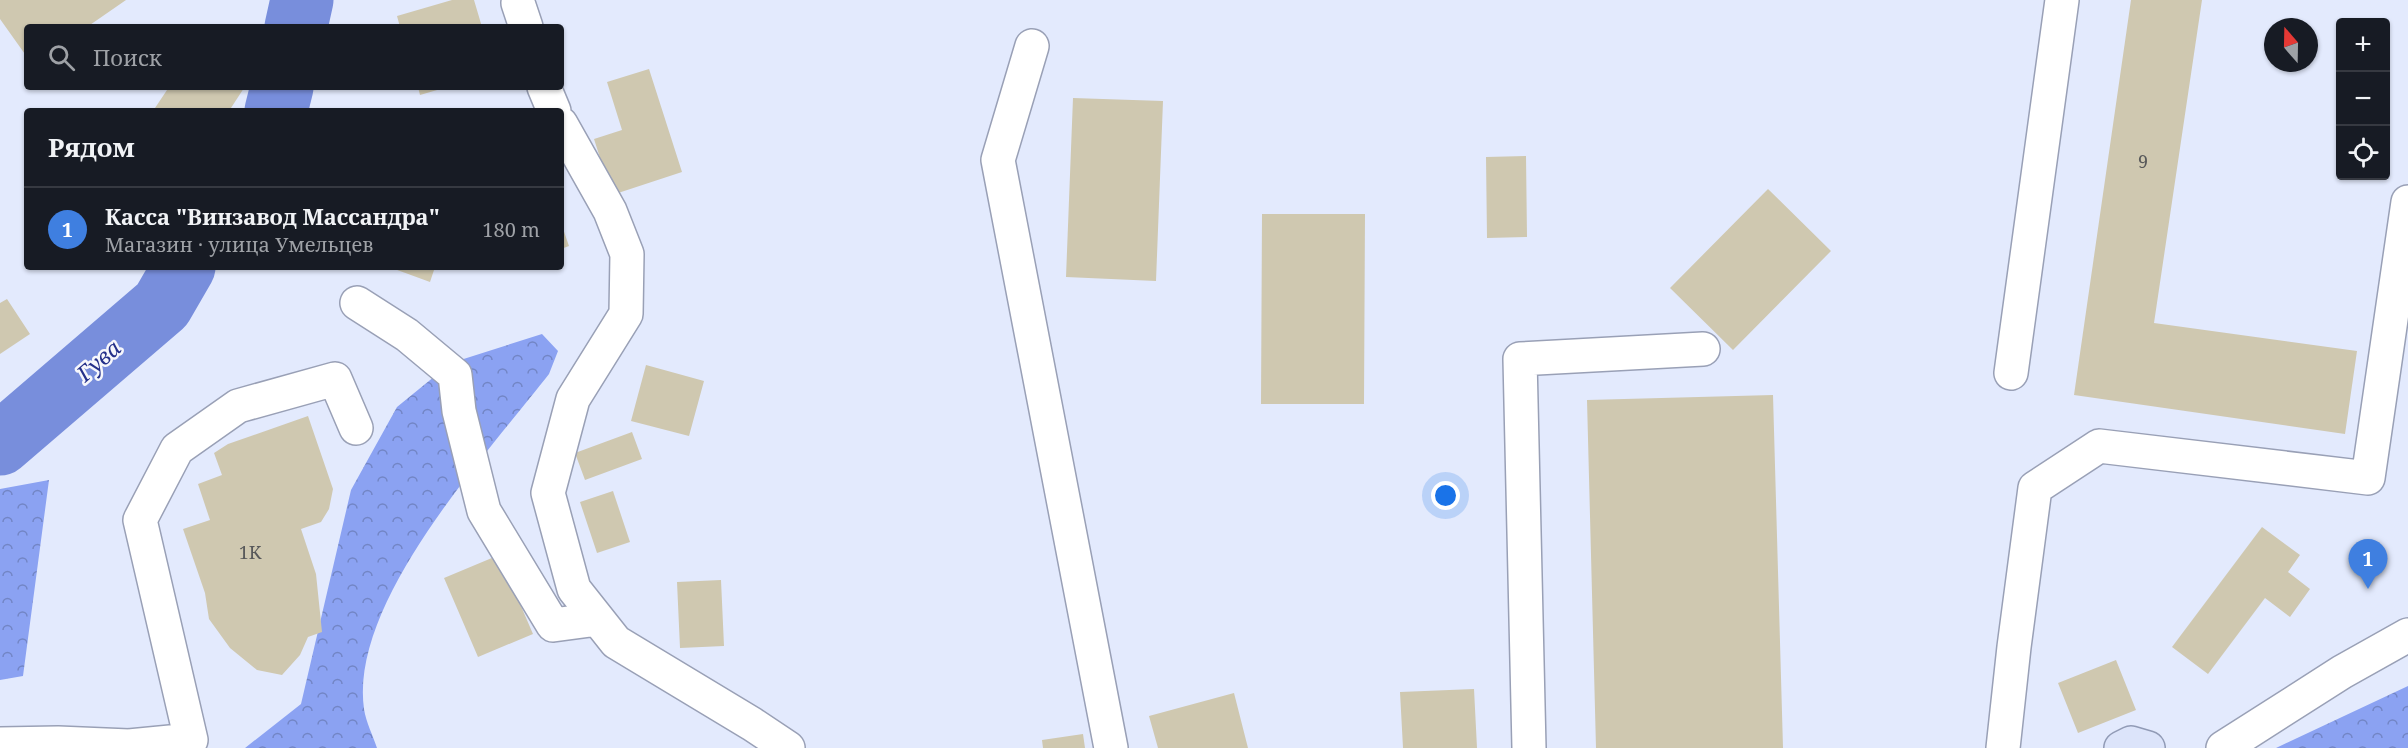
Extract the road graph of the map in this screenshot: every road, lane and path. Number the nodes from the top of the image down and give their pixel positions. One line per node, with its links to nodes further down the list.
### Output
1 (2062, 0): 9 (lane)
2 (1032, 45): 15 (lane)
3 (545, 90): 4 (lane)
4 (553, 108)
5 (564, 129): 11 (lane)
6 (2408, 202): 17 (lane)
7 (357, 303): 11 (lane)
8 (1703, 349): 16 (lane)
9 (2011, 374)
10 (356, 428): 13 (lane)
11 (598, 619): 14 (lane)
12 (2408, 635): 20 (lane)
13 (0, 744)
14 (788, 748)
15 (1111, 748)
16 (1529, 748)
17 (2003, 748)
18 (2121, 748): 19 (main road)
19 (2148, 748)
20 (2223, 748)

